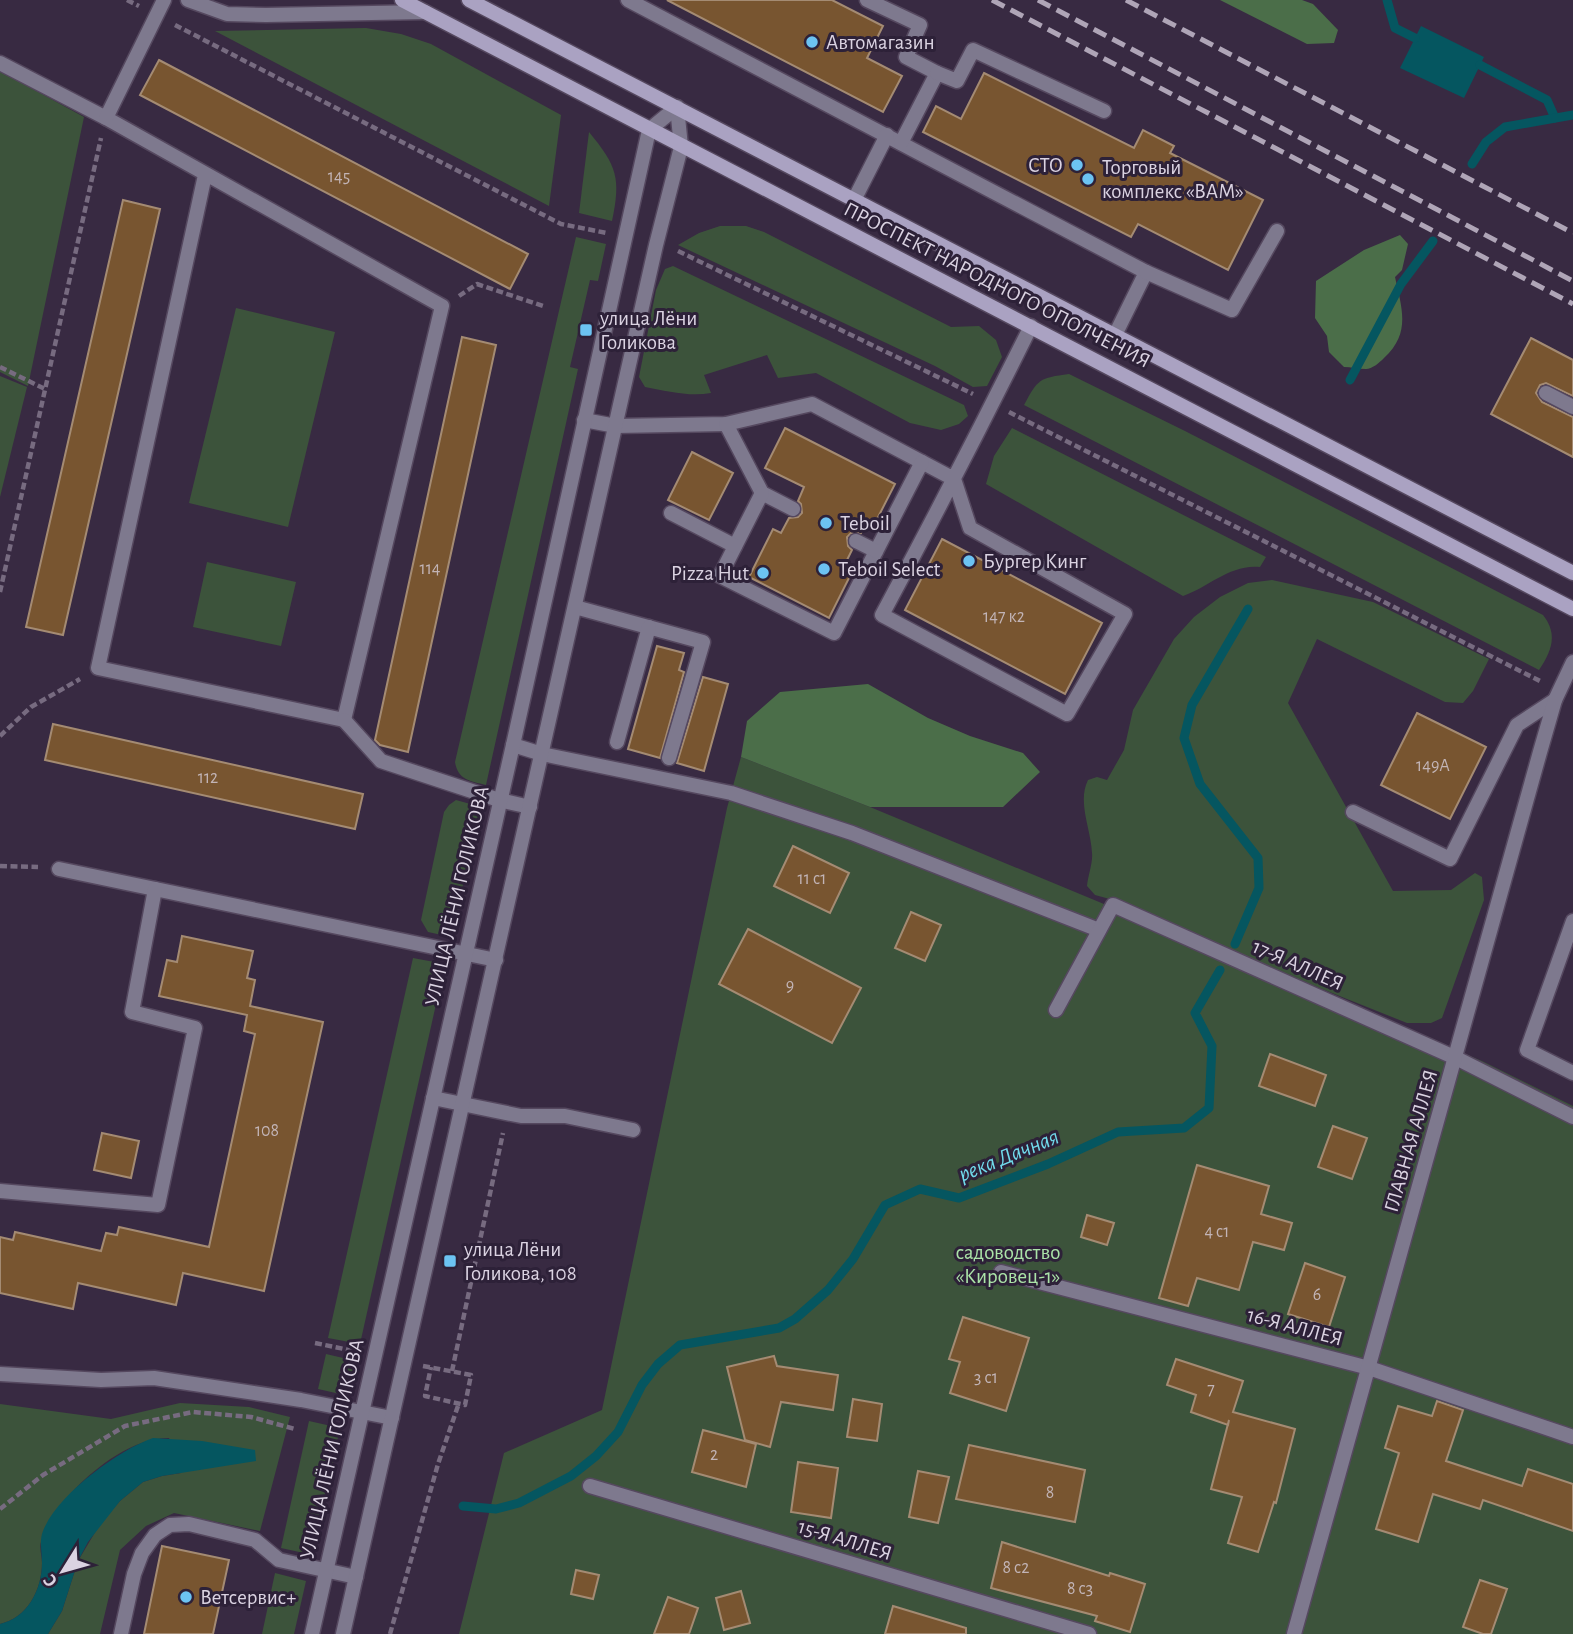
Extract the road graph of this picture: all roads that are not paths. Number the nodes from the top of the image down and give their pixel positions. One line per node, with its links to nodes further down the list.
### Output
1 (164, 0): 12 (street)
2 (188, 0): 7 (street)
3 (401, 0): 7 (main road, ПРОСПЕКТ НАРОДНОГО ОПОЛЧЕНИЯ)
4 (470, 0): 10 (main road, ПРОСПЕКТ НАРОДНОГО ОПОЛЧЕНИЯ)
5 (628, 0): 14 (street)
6 (867, 0): 9 (street)
7 (425, 12): 13 (main road, ПРОСПЕКТ НАРОДНОГО ОПОЛЧЕНИЯ)
8 (0, 63): 12 (street)
9 (937, 73): 11 (street); 15 (street)
10 (677, 107): 13 (street); 16 (street); 18 (main road, ПРОСПЕКТ НАРОДНОГО ОПОЛЧЕНИЯ)
11 (1104, 111)
12 (106, 118): 17 (street)
13 (649, 130): 16 (main road, ПРОСПЕКТ НАРОДНОГО ОПОЛЧЕНИЯ); 25 (street, УЛИЦА ЛЁНИ ГОЛИКОВА)
14 (887, 135): 15 (street); 18 (street)
15 (901, 142): 20 (street)
16 (681, 146): 21 (main road, ПРОСПЕКТ НАРОДНОГО ОПОЛЧЕНИЯ); 27 (street)
17 (205, 175): 42 (street); 42 (street)
18 (854, 200): 22 (main road, ПРОСПЕКТ НАРОДНОГО ОПОЛЧЕНИЯ)
19 (1277, 231): 20 (street)
20 (1146, 271): 22 (street)
21 (1031, 326): 29 (street); 38 (main road, ПРОСПЕКТ НАРОДНОГО ОПОЛЧЕНИЯ)
22 (1115, 335): 36 (main road, ПРОСПЕКТ НАРОДНОГО ОПОЛЧЕНИЯ)
23 (1546, 393): 24 (street)
24 (1573, 407)
25 (584, 420): 27 (street); 44 (street, УЛИЦА ЛЁНИ ГОЛИКОВА)
26 (726, 424): 27 (street); 28 (street); 30 (street)
27 (616, 426): 37 (street)
28 (922, 462): 29 (street); 35 (street)
29 (954, 479): 29 (street)
30 (762, 493): 31 (street); 34 (street)
31 (793, 509)
32 (671, 513): 34 (street)
33 (856, 541): 35 (street)
34 (735, 546): 35 (street)
35 (876, 551)
36 (1573, 573)
37 (575, 607): 39 (street); 45 (street)
38 (1573, 609)
39 (649, 628): 43 (street); 46 (street)
40 (1573, 662): 41 (street, ГЛАВНАЯ АЛЛЕЯ)
41 (1558, 695): 49 (street); 57 (street, ГЛАВНАЯ АЛЛЕЯ)
42 (344, 720): 47 (street)
43 (617, 742)
44 (513, 746): 45 (street); 47 (street, УЛИЦА ЛЁНИ ГОЛИКОВА)
45 (542, 754): 48 (street); 53 (street)
46 (669, 758)
47 (499, 800): 48 (street); 54 (street, УЛИЦА ЛЁНИ ГОЛИКОВА)
48 (530, 807): 55 (street)
49 (1353, 812)
50 (60, 869): 51 (street)
51 (155, 889): 54 (street); 63 (street)
52 (1573, 921): 58 (street)
53 (1099, 930): 56 (street, 17-Я АЛЛЕЯ); 57 (street, 17-Я АЛЛЕЯ)
54 (465, 953): 55 (street); 59 (street, УЛИЦА ЛЁНИ ГОЛИКОВА)
55 (496, 960): 60 (street)
56 (1056, 1010)
57 (1456, 1058): 61 (street, 17-Я АЛЛЕЯ); 65 (street, ГЛАВНАЯ АЛЛЕЯ)
58 (1573, 1073)
59 (433, 1098): 60 (street); 67 (street, УЛИЦА ЛЁНИ ГОЛИКОВА)
60 (463, 1104): 62 (street); 68 (street)
61 (1573, 1117)
62 (633, 1130)
63 (0, 1191)
64 (1001, 1272): 65 (street, 16-Я АЛЛЕЯ)
65 (1369, 1368): 69 (street, 16-Я АЛЛЕЯ); 77 (street, ГЛАВНАЯ АЛЛЕЯ)
66 (0, 1374): 67 (street)
67 (362, 1412): 68 (street); 71 (street, УЛИЦА ЛЁНИ ГОЛИКОВА)
68 (392, 1418): 72 (street)
69 (1573, 1437)
70 (590, 1486): 76 (street, 15-Я АЛЛЕЯ)
71 (326, 1571): 72 (street); 73 (street); 74 (street, УЛИЦА ЛЁНИ ГОЛИКОВА)
72 (356, 1577): 75 (street)
73 (121, 1634)
74 (312, 1634)
75 (343, 1634)
76 (1089, 1634)
77 (1294, 1634)

